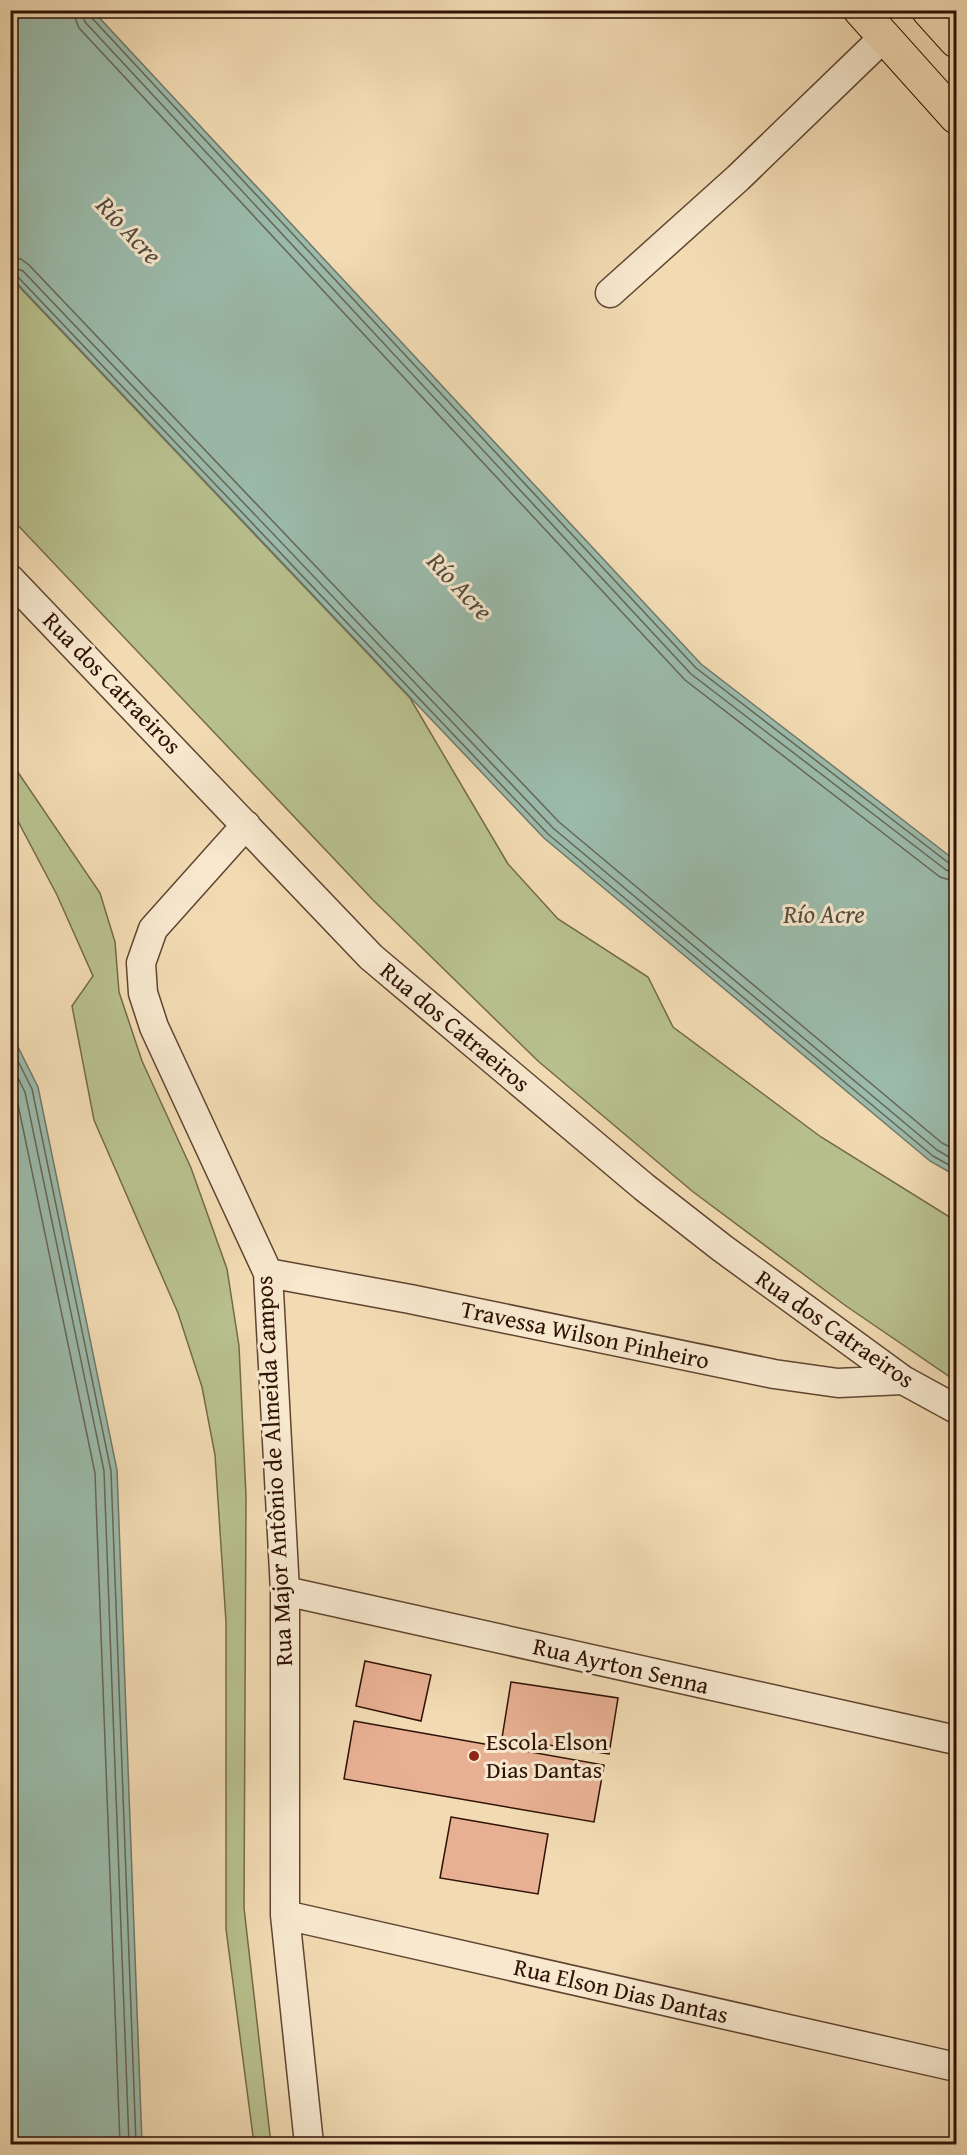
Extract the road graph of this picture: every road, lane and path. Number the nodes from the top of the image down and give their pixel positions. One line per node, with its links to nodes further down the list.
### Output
1 (860, 10): 3 (main road)
2 (928, 10): 4 (main road)
3 (884, 37): 5 (main road); 6 (street)
4 (957, 42)
5 (957, 117)
6 (610, 293)
7 (10, 579): 8 (street, Rua dos Catraeiros)
8 (246, 825): 9 (street, Rua Major Antônio de Almeida Campos); 10 (street, Rua dos Catraeiros)
9 (268, 1274): 10 (street, Travessa Wilson Pinheiro); 12 (street, Rua Major Antônio de Almeida Campos)
10 (903, 1380): 11 (street, Rua dos Catraeiros)
11 (957, 1409)
12 (285, 1591): 13 (street, Rua Ayrton Senna); 14 (street, Rua Major Antônio de Almeida Campos)
13 (957, 1740)
14 (285, 1915): 15 (street, Rua Elson Dias Dantas); 16 (street, Rua Major Antônio de Almeida Campos)
15 (957, 2067)
16 (309, 2145)

